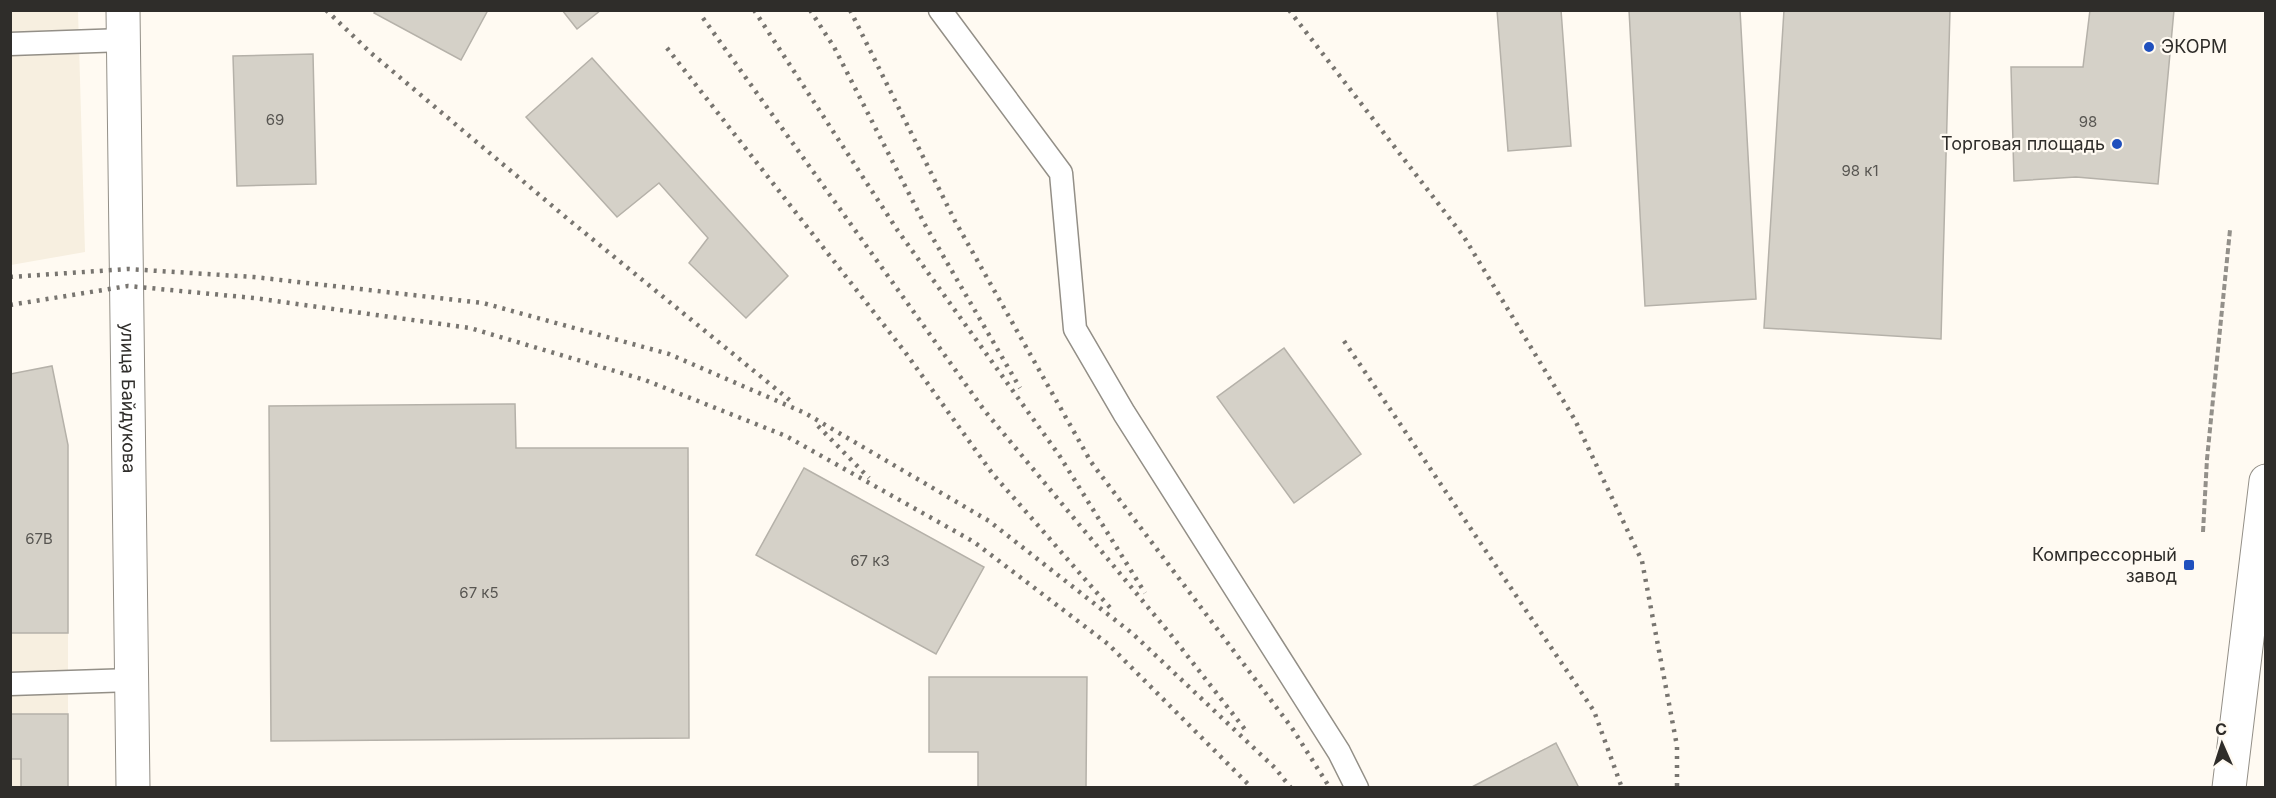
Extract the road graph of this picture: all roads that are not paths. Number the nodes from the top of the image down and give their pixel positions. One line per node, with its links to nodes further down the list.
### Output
1 (940, 10): 8 (lane)
2 (124, 26): 3 (lane); 5 (street, улица Байдукова)
3 (10, 44)
4 (2265, 481): 9 (street)
5 (132, 680): 6 (lane); 7 (street, улица Байдукова)
6 (10, 684)
7 (133, 788)
8 (1357, 788)
9 (2229, 788)

